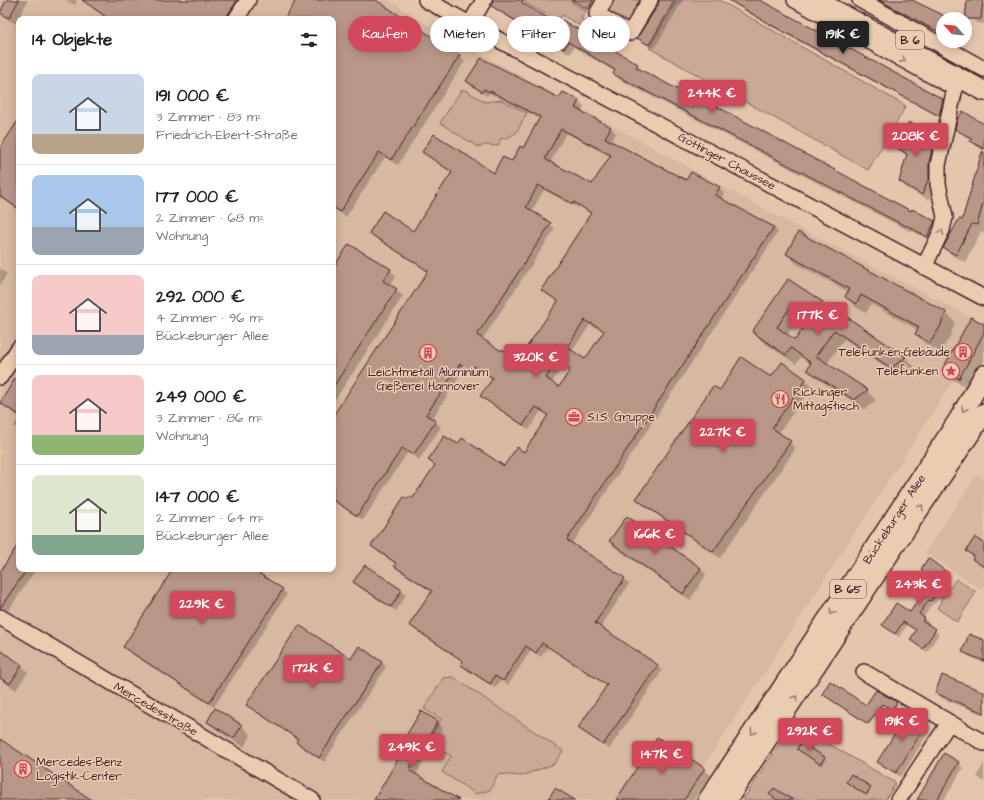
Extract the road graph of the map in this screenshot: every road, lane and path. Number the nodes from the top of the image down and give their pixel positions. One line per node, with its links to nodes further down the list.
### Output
1 (248, 0): 10 (street)
2 (426, 0): 11 (street, Göttinger Chaussee)
3 (484, 0): 12 (street)
4 (605, 0): 5 (street)
5 (650, 0)
6 (795, 0): 14 (street, one-way to 14)
7 (816, 0): 14 (main road, B 6)
8 (837, 0): 14 (main road, B 6)
9 (860, 0): 14 (street)
10 (238, 16)
11 (455, 16)
12 (475, 16)
13 (499, 40): 15 (street, Göttinger Chaussee)
14 (976, 80): 15 (street, one-way to 14)
15 (924, 267): 16 (street, Göttinger Chaussee)
16 (984, 298)
17 (16, 353): 19 (street)
18 (984, 375): 26 (main road, Bückeburger Allee / B 65, one-way to 26)
19 (0, 377)
20 (984, 413): 27 (main road, Bückeburger Allee / B 65, one-way to 20)
21 (0, 617): 25 (street, Mercedesstraße)
22 (864, 672): 23 (street)
23 (949, 723): 24 (street); 28 (street)
24 (984, 743)
25 (312, 800)
26 (708, 800)
27 (727, 800)
28 (898, 800)

